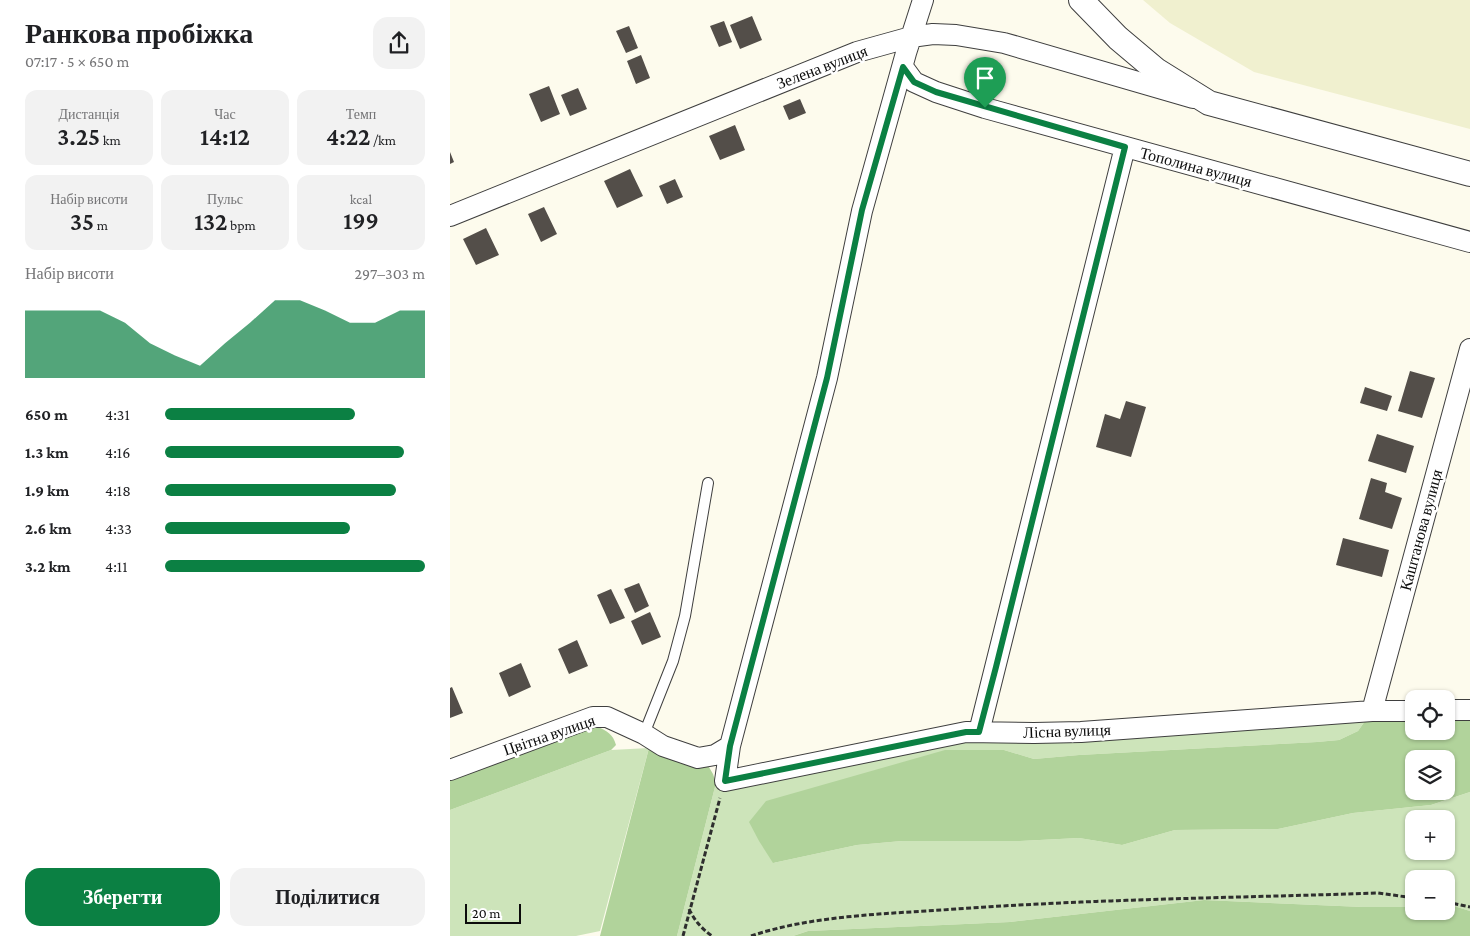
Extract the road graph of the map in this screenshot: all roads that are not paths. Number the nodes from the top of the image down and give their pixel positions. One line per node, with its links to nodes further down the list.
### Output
1 (923, 0): 3 (street)
2 (1081, 0): 5 (street)
3 (911, 37): 4 (street); 5 (street, Зелена вулиця); 8 (street, Зелена вулиця)
4 (903, 67): 6 (street, Тополина вулиця); 18 (street)
5 (1209, 103): 7 (street)
6 (1125, 147): 9 (street, Тополина вулиця); 16 (street)
7 (1470, 174)
8 (450, 216)
9 (1470, 242)
10 (1470, 349): 15 (street, Каштанова вулиця)
11 (708, 483): 17 (lane)
12 (1455, 710): 13 (street)
13 (1470, 710)
14 (1405, 711): 15 (street, Лісна вулиця)
15 (1372, 712): 16 (street, Лісна вулиця)
16 (979, 732): 18 (street, Лісна вулиця)
17 (644, 734): 18 (street, Цвітна вулиця); 19 (street, Цвітна вулиця)
18 (730, 746)
19 (450, 770)

